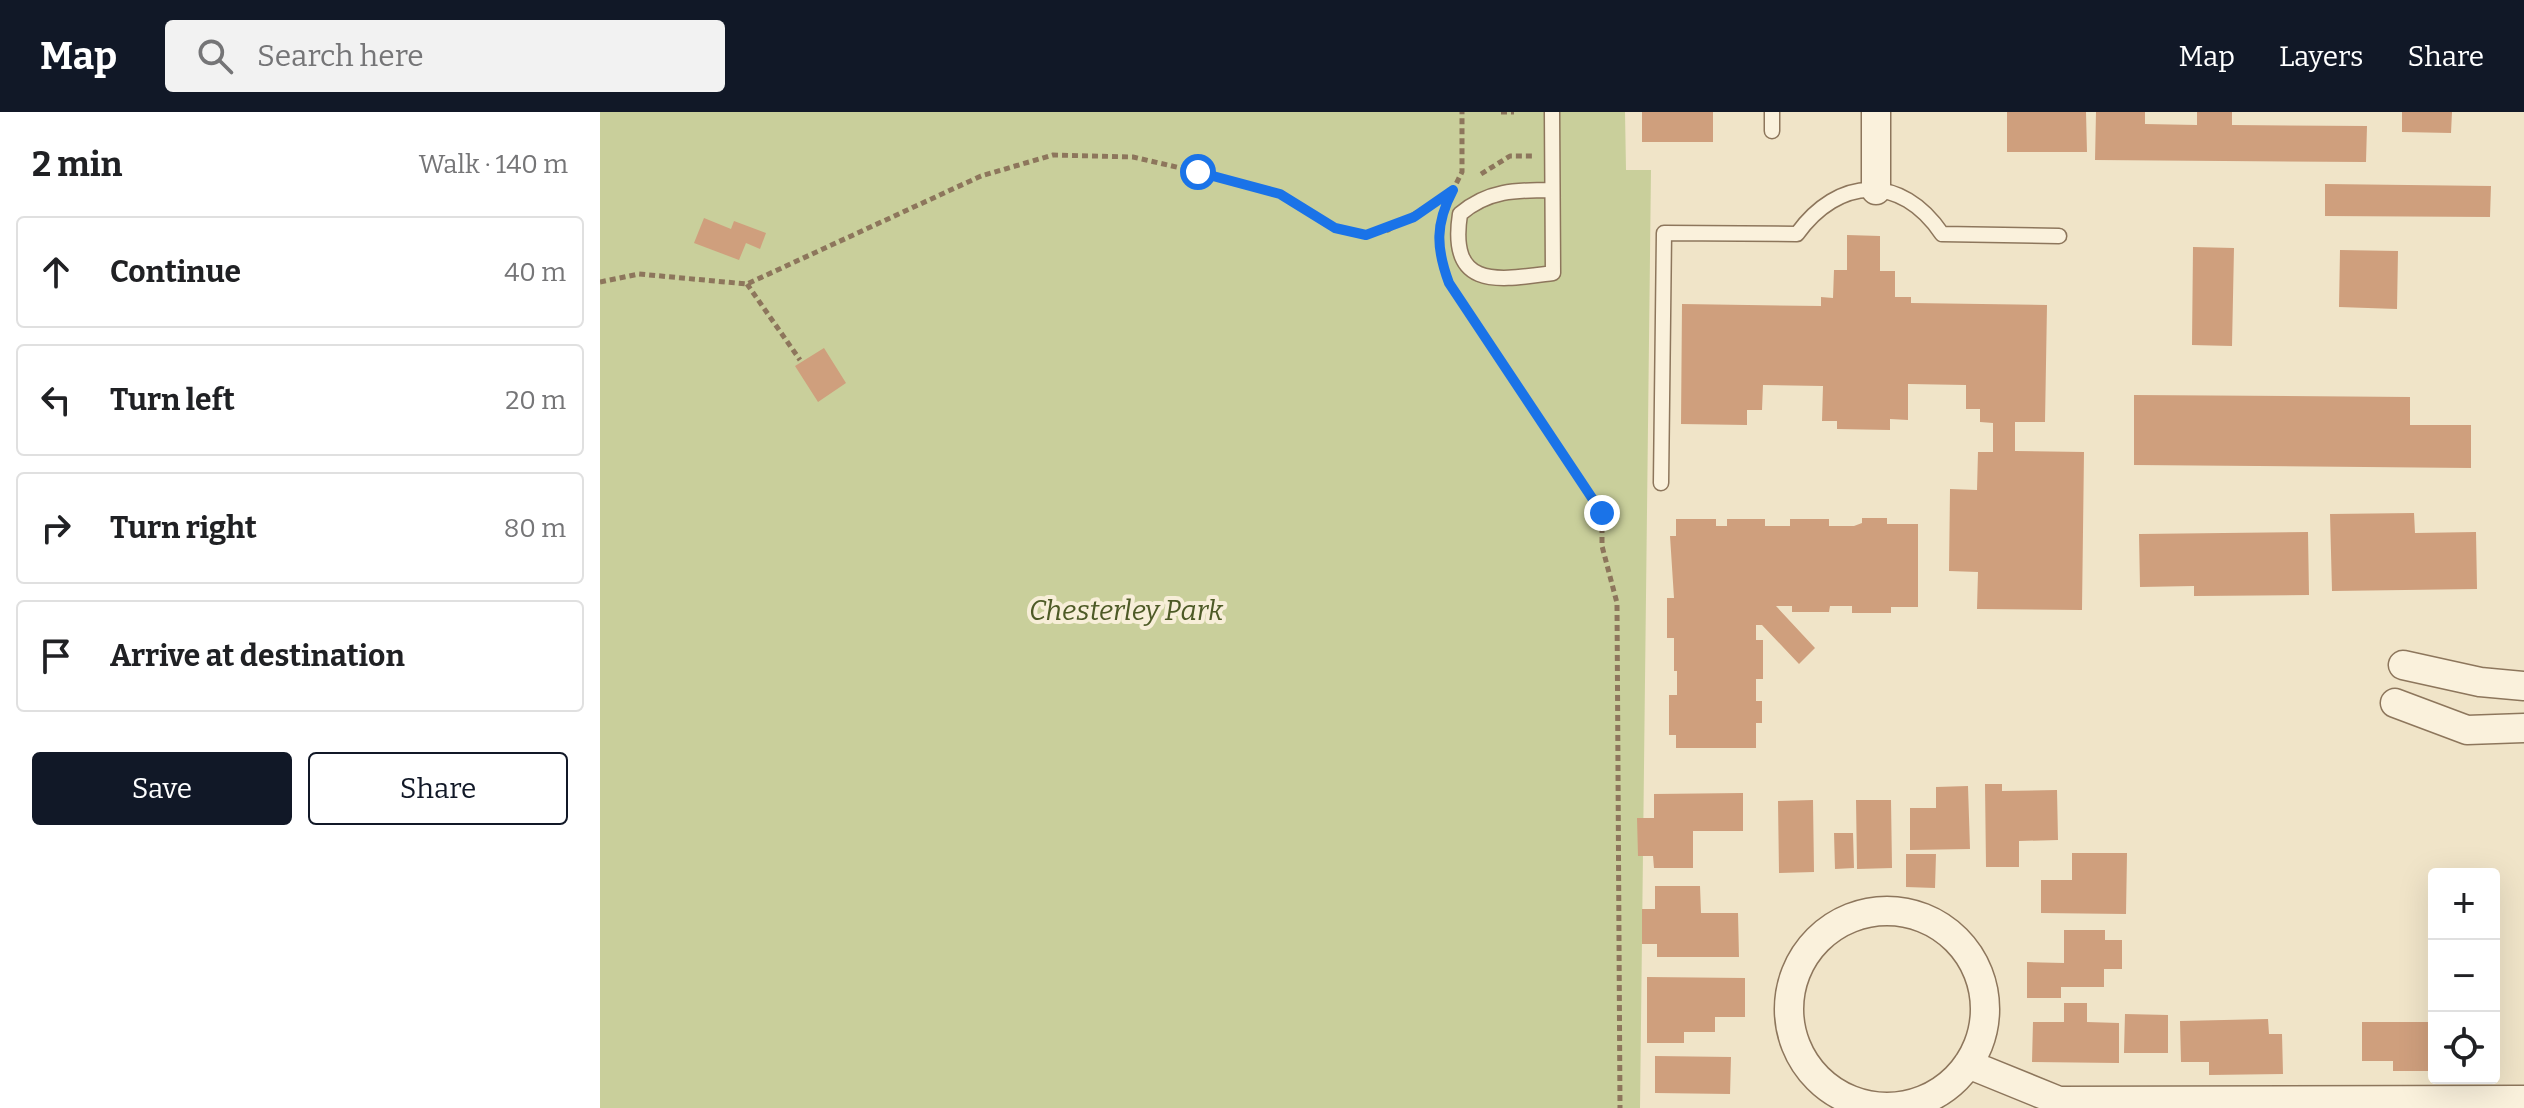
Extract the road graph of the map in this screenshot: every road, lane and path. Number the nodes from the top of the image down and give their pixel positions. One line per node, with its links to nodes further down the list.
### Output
1 (1462, 112): 11 (path)
2 (1501, 112): 3 (path)
3 (1514, 112)
4 (1552, 112): 8 (lane)
5 (1772, 112): 7 (lane)
6 (1876, 112): 13 (street)
7 (1772, 131)
8 (1552, 156): 9 (path); 12 (lane)
9 (1475, 177)
10 (1466, 182): 11 (path)
11 (1453, 190): 14 (path); 18 (path)
12 (1552, 190): 12 (lane)
13 (1876, 190): 15 (lane); 20 (lane)
14 (1447, 202)
15 (2059, 236)
16 (1444, 269): 27 (path)
17 (600, 282): 18 (path)
18 (747, 284): 19 (path)
19 (800, 360)
20 (1661, 483)
21 (2403, 665): 22 (street)
22 (2524, 686)
23 (2395, 703): 24 (street)
24 (2524, 728)
25 (1968, 1064): 25 (street); 26 (street)
26 (2524, 1100)
27 (1620, 1108)

